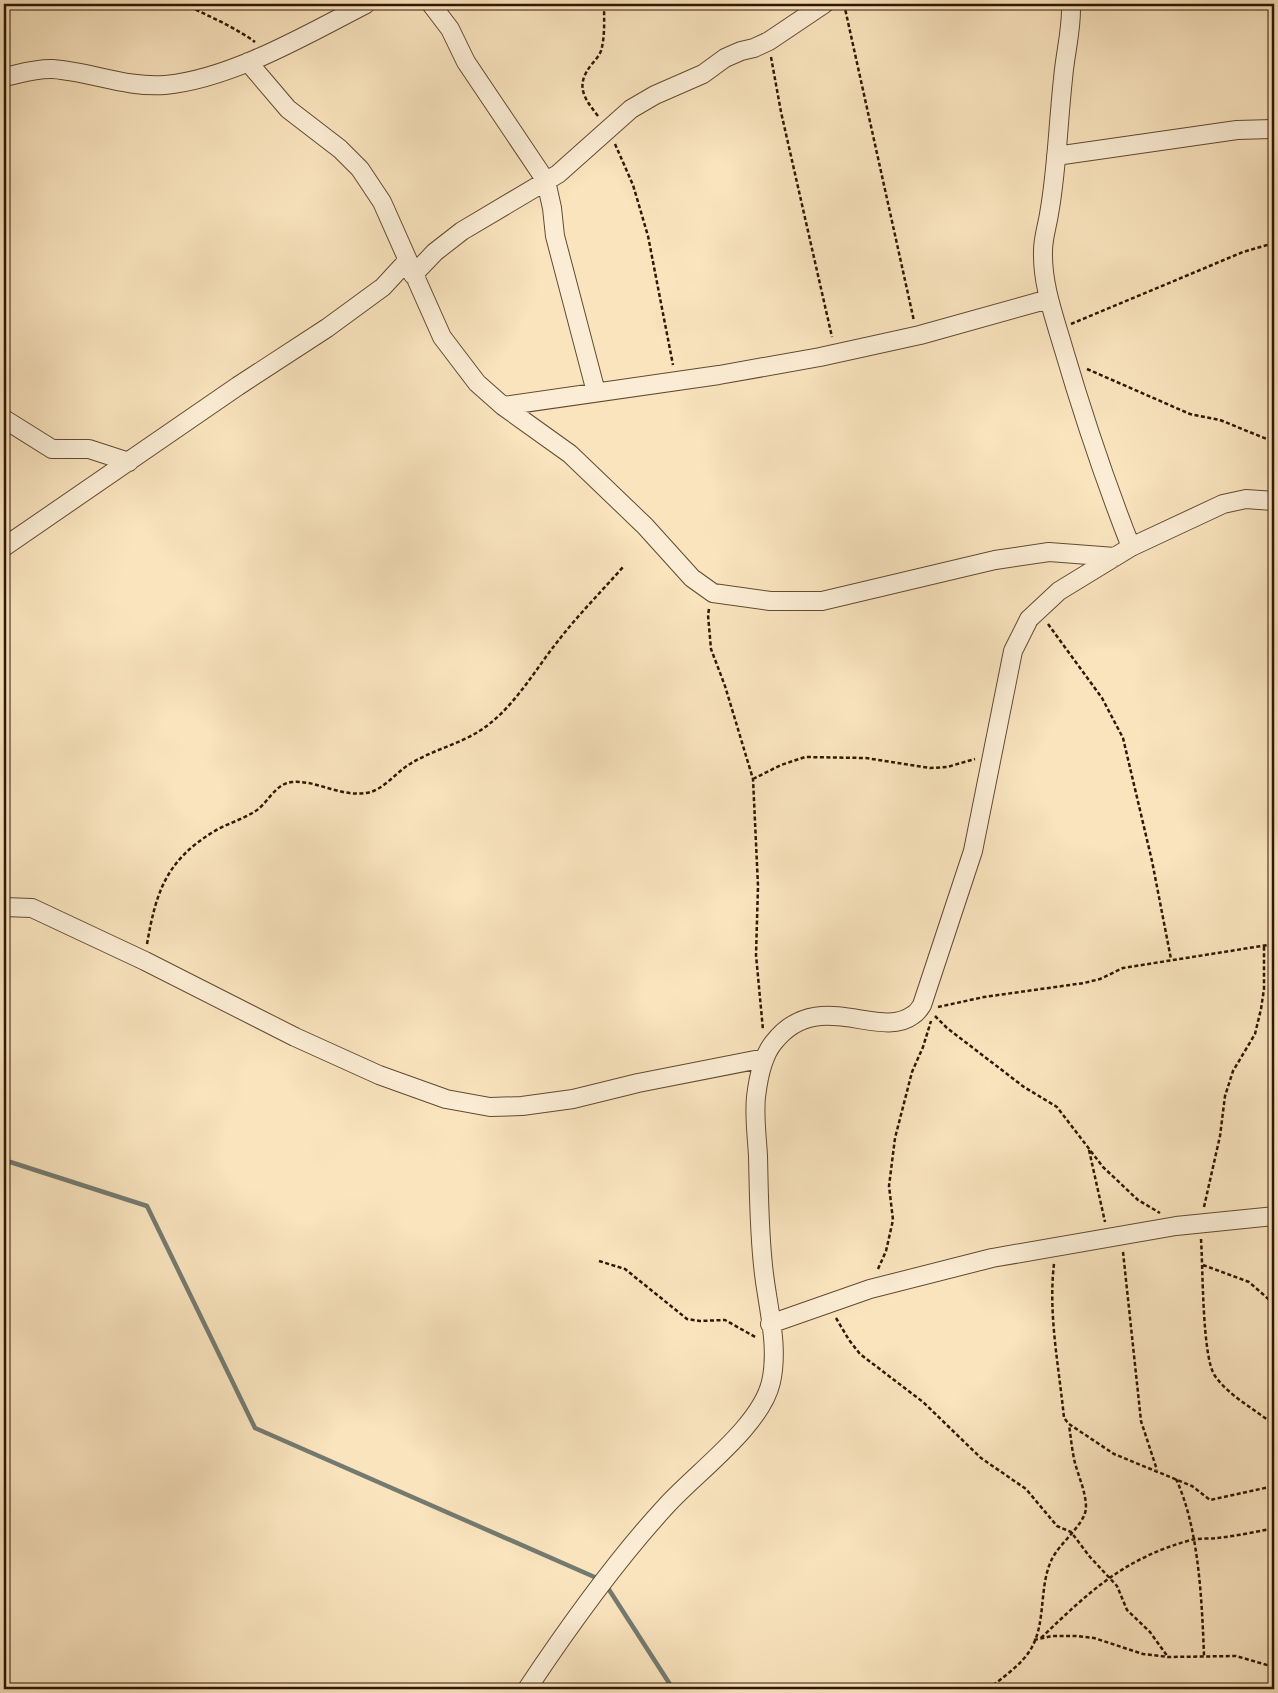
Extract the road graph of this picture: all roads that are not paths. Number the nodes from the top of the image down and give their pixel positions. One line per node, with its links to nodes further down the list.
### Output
1 (366, 4): 5 (street)
2 (431, 4): 9 (street)
3 (824, 4): 9 (street)
4 (1071, 4): 8 (street)
5 (248, 62): 6 (street); 10 (street)
6 (4, 77)
7 (1274, 129): 8 (street)
8 (1056, 156): 11 (street)
9 (546, 181): 10 (street); 12 (street)
10 (410, 268): 13 (street); 15 (street)
11 (1049, 299): 12 (street); 18 (street)
12 (596, 392): 13 (street)
13 (503, 406): 19 (street)
14 (4, 419): 15 (street)
15 (129, 462): 17 (street)
16 (1272, 499): 18 (street)
17 (4, 547)
18 (1131, 547): 19 (street)
19 (1114, 557): 21 (street)
20 (4, 907): 21 (street)
21 (766, 1056): 23 (street)
22 (1274, 1216): 23 (street)
23 (770, 1324): 24 (street)
24 (527, 1689)

